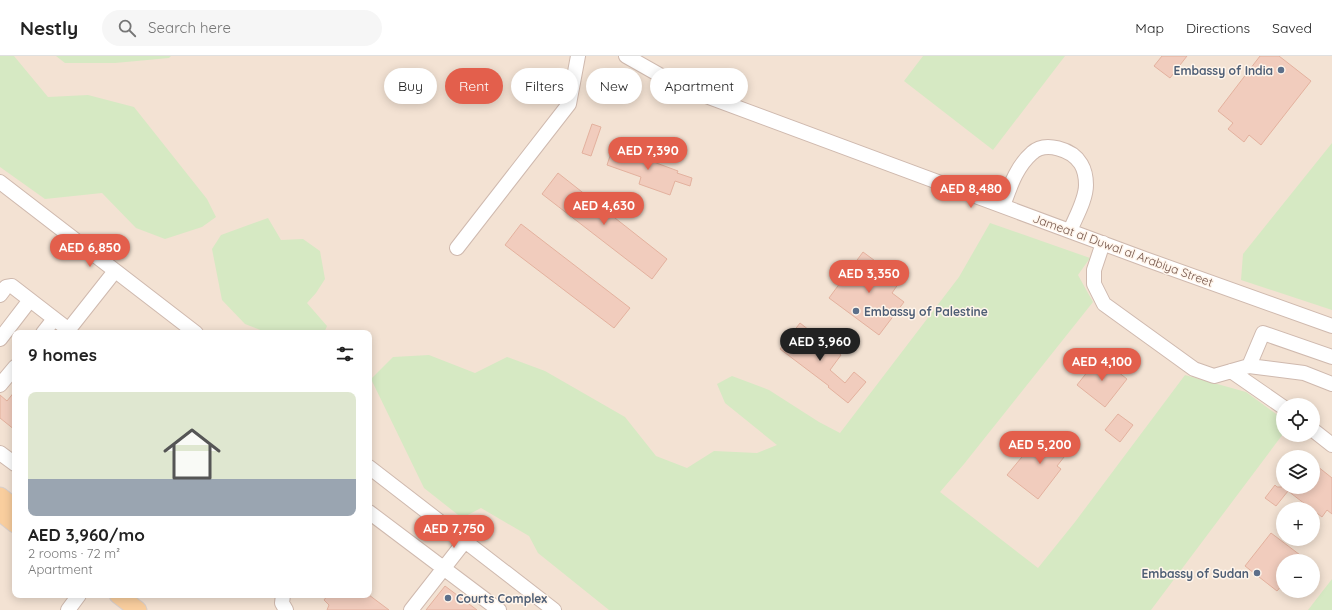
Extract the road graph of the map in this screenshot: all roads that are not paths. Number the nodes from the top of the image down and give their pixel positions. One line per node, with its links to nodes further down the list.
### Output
1 (578, 56): 7 (street)
2 (626, 56): 4 (street, Jameat al Duwal al Arabiya Street)
3 (0, 182): 8 (street)
4 (1003, 206): 5 (street, Jameat al Duwal al Arabiya Street); 5 (street)
5 (1070, 231): 6 (street, Jameat al Duwal al Arabiya Street)
6 (1103, 243): 12 (street, Jameat al Duwal al Arabiya Street); 21 (street)
7 (457, 248)
8 (115, 271): 15 (street); 16 (street)
9 (0, 294): 10 (street)
10 (30, 300): 11 (street); 17 (street)
11 (54, 319): 13 (street); 14 (street)
12 (1332, 326)
13 (45, 330)
14 (66, 330)
15 (68, 330)
16 (192, 330)
17 (0, 339)
18 (1332, 357): 19 (street)
19 (1249, 366): 21 (street); 22 (street)
20 (12, 371): 23 (street)
21 (1231, 371): 24 (street)
22 (1332, 384)
23 (0, 385)
24 (1276, 402)
25 (1320, 436): 26 (street)
26 (1332, 445)
27 (0, 453): 28 (street)
28 (12, 462)
29 (372, 469): 35 (street)
30 (0, 496): 31 (main road)
31 (12, 506)
32 (0, 512): 34 (main road)
33 (372, 514): 36 (street)
34 (12, 522)
35 (465, 541): 36 (street); 49 (street)
36 (443, 569): 47 (street); 48 (street)
37 (77, 598): 42 (street)
38 (112, 598): 43 (main road)
39 (122, 598): 44 (main road)
40 (133, 598): 45 (main road)
41 (283, 598): 46 (street)
42 (68, 610)
43 (128, 610)
44 (138, 610)
45 (148, 610)
46 (286, 610)
47 (411, 610)
48 (499, 610)
49 (554, 610)

